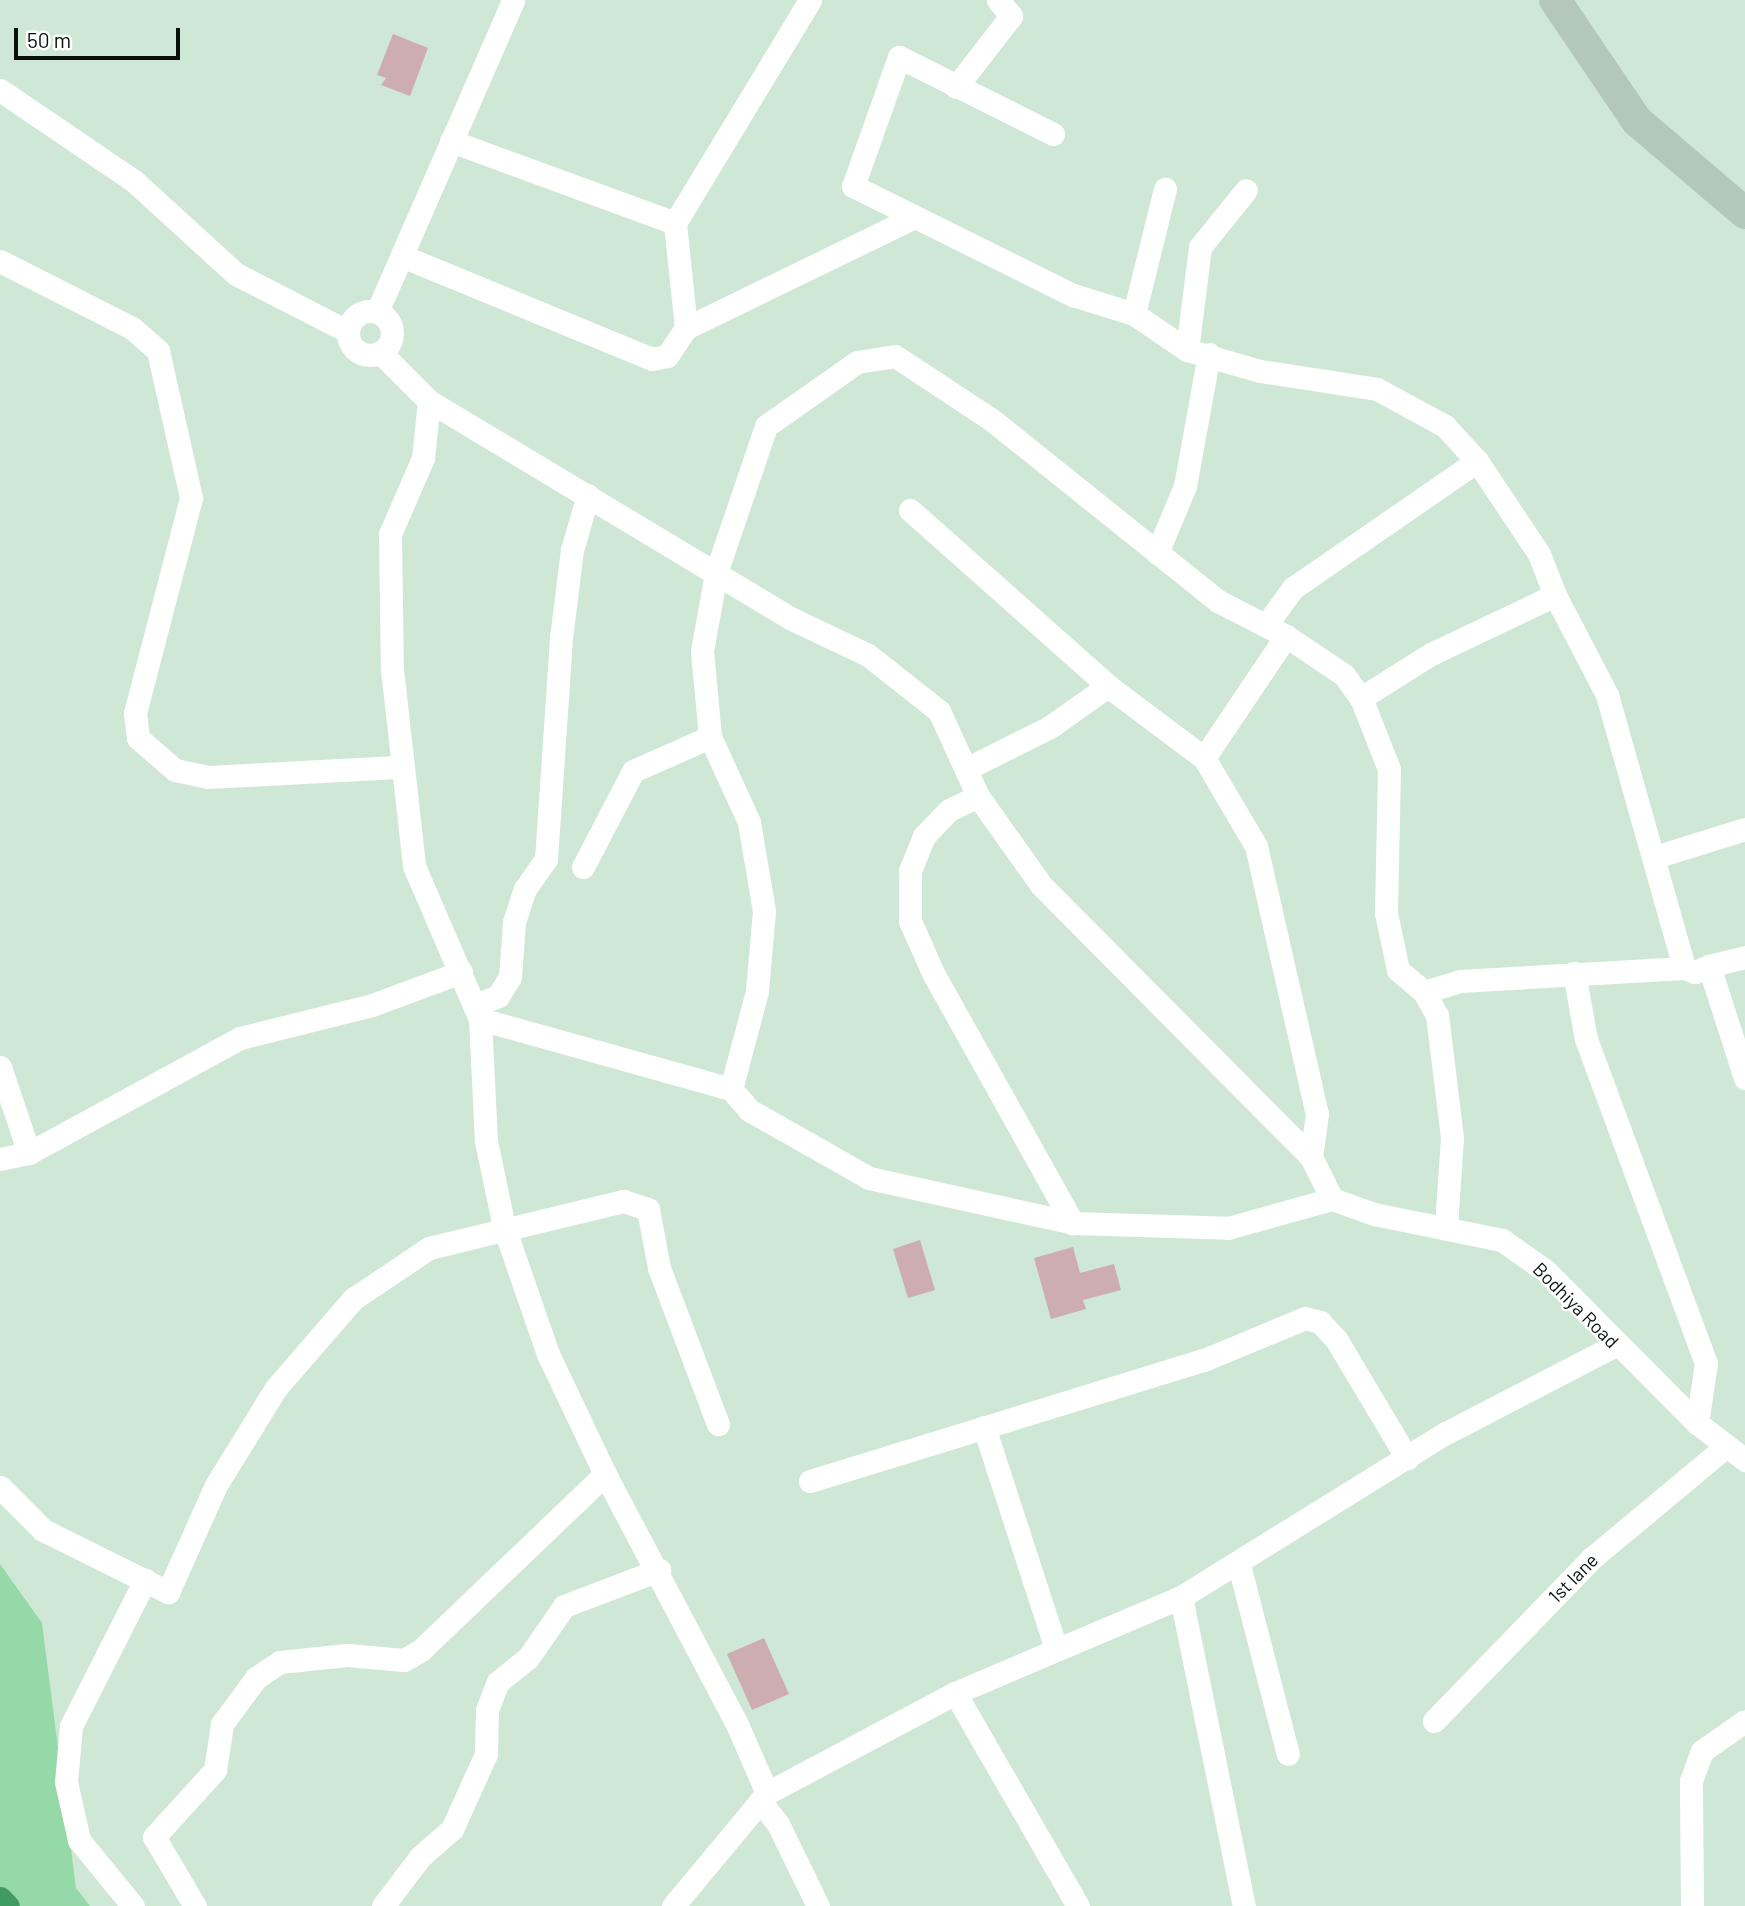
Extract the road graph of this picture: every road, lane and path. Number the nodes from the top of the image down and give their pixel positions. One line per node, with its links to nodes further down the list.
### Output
1 (513, 0): 8 (street)
2 (810, 0): 13 (street)
3 (998, 0): 5 (street)
4 (1555, 0): 11 (main road)
5 (956, 87): 7 (street); 12 (street)
6 (0, 90): 19 (street)
7 (1053, 134)
8 (451, 141): 13 (street); 14 (street)
9 (1165, 189): 17 (street)
10 (1246, 190): 21 (street)
11 (1745, 213)
12 (913, 218): 17 (street); 18 (street)
13 (675, 223): 18 (street)
14 (402, 256): 16 (street); 18 (street)
15 (0, 261): 34 (street)
16 (377, 312): 19 (street); 20 (street)
17 (1134, 314): 21 (street)
18 (686, 328)
19 (347, 331): 20 (street)
20 (380, 352): 22 (street)
21 (1198, 352): 23 (street); 26 (street)
22 (429, 401): 24 (street); 34 (street)
23 (1477, 461): 28 (street); 29 (street)
24 (588, 495): 27 (street); 46 (street)
25 (911, 510): 30 (street)
26 (1157, 553): 27 (street); 29 (street)
27 (716, 573): 32 (street); 35 (street)
28 (1555, 595): 31 (street); 38 (street)
29 (1276, 630): 31 (street); 33 (street)
30 (1108, 685): 33 (street); 35 (street)
31 (1361, 698): 45 (street)
32 (710, 737): 39 (street); 49 (street)
33 (1204, 758): 51 (street)
34 (402, 767): 43 (street)
35 (966, 769): 36 (street)
36 (978, 796): 51 (street); 54 (street)
37 (1745, 829): 38 (street)
38 (1655, 858): 42 (street)
39 (583, 867)
40 (1745, 957): 41 (street)
41 (1709, 966): 42 (street); 48 (street)
42 (1684, 968): 44 (street)
43 (461, 972): 46 (street); 50 (street)
44 (1574, 973): 45 (street); 58 (street)
45 (1424, 992): 56 (street)
46 (478, 1012): 49 (street); 55 (street)
47 (0, 1067): 50 (street)
48 (1745, 1078)
49 (731, 1089): 54 (street)
50 (29, 1153): 52 (street)
51 (1311, 1157): 53 (street)
52 (0, 1159)
53 (1332, 1199): 54 (street); 56 (street, Bodhiya Road)
54 (1073, 1223)
55 (505, 1227): 59 (street); 64 (street); 69 (street)
56 (1446, 1227): 57 (street, Bodhiya Road)
57 (1616, 1345): 58 (street, Bodhiya Road); 62 (street)
58 (1697, 1423): 61 (street, Bodhiya Road)
59 (718, 1424)
60 (984, 1427): 62 (street); 65 (street); 71 (street)
61 (1725, 1447): 63 (street, Bodhiya Road); 73 (street, 1st lane)
62 (1407, 1458): 67 (street)
63 (1745, 1460)
64 (605, 1474): 68 (street); 78 (street)
65 (810, 1481)
66 (0, 1487): 69 (street)
67 (1239, 1564): 70 (street); 75 (street)
68 (659, 1570): 76 (street); 79 (street)
69 (145, 1580): 77 (street)
70 (1181, 1597): 71 (street); 83 (street)
71 (1056, 1649): 72 (street)
72 (955, 1693): 76 (street); 82 (street)
73 (1434, 1721)
74 (1745, 1721): 84 (street)
75 (1289, 1754)
76 (763, 1797): 80 (street); 81 (street)
77 (133, 1906)
78 (195, 1906)
79 (383, 1906)
80 (673, 1906)
81 (818, 1906)
82 (1078, 1906)
83 (1244, 1906)
84 (1692, 1906)

